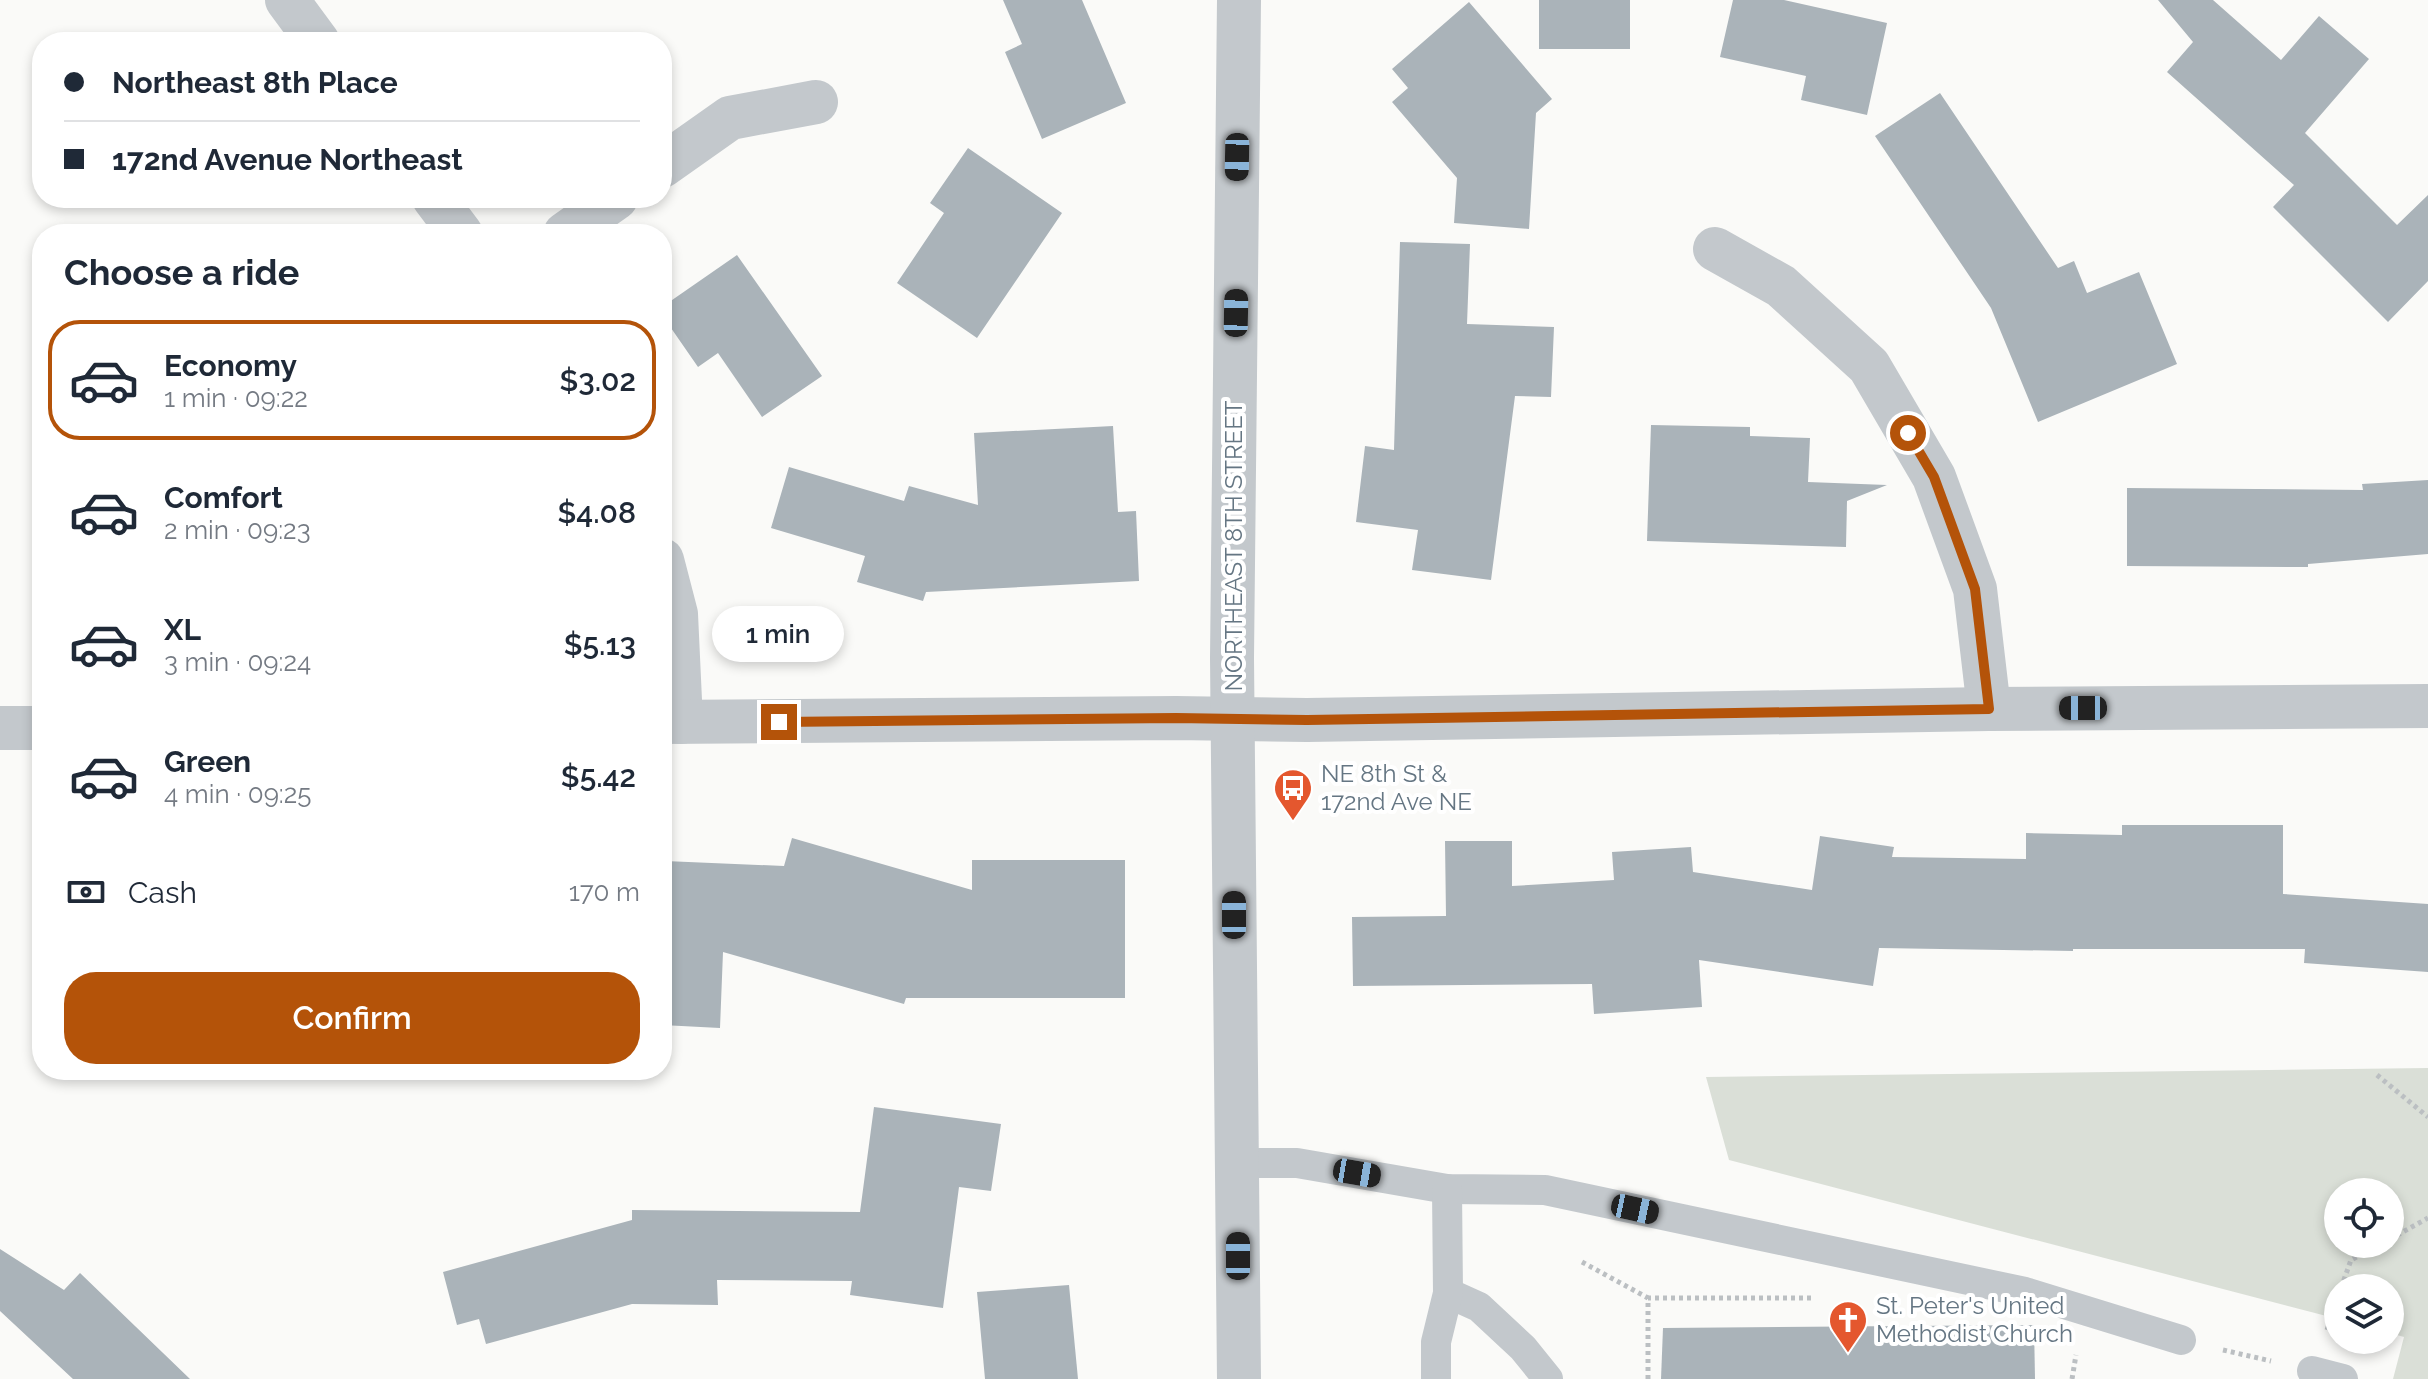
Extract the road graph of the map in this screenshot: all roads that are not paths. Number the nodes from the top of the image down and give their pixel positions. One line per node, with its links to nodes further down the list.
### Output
1 (287, 0): 3 (street)
2 (1239, 0): 12 (street, NORTHEAST 8TH STREET)
3 (311, 32)
4 (816, 102): 5 (street)
5 (672, 159)
6 (602, 208): 7 (street)
7 (579, 224)
8 (1715, 249): 11 (street)
9 (672, 599): 13 (street)
10 (2428, 706): 11 (street)
11 (1989, 709): 12 (street)
12 (1232, 720): 13 (street); 16 (street, NORTHEAST 8TH STREET)
13 (672, 722)
14 (0, 728): 15 (street)
15 (32, 728)
16 (1237, 1163): 17 (lane); 21 (street, NORTHEAST 8TH STREET)
17 (1447, 1189): 18 (lane); 19 (lane)
18 (1448, 1293): 22 (lane); 23 (lane)
19 (2181, 1340)
20 (2312, 1371): 24 (lane)
21 (1239, 1379)
22 (1436, 1379)
23 (1548, 1379)
24 (2343, 1379)

